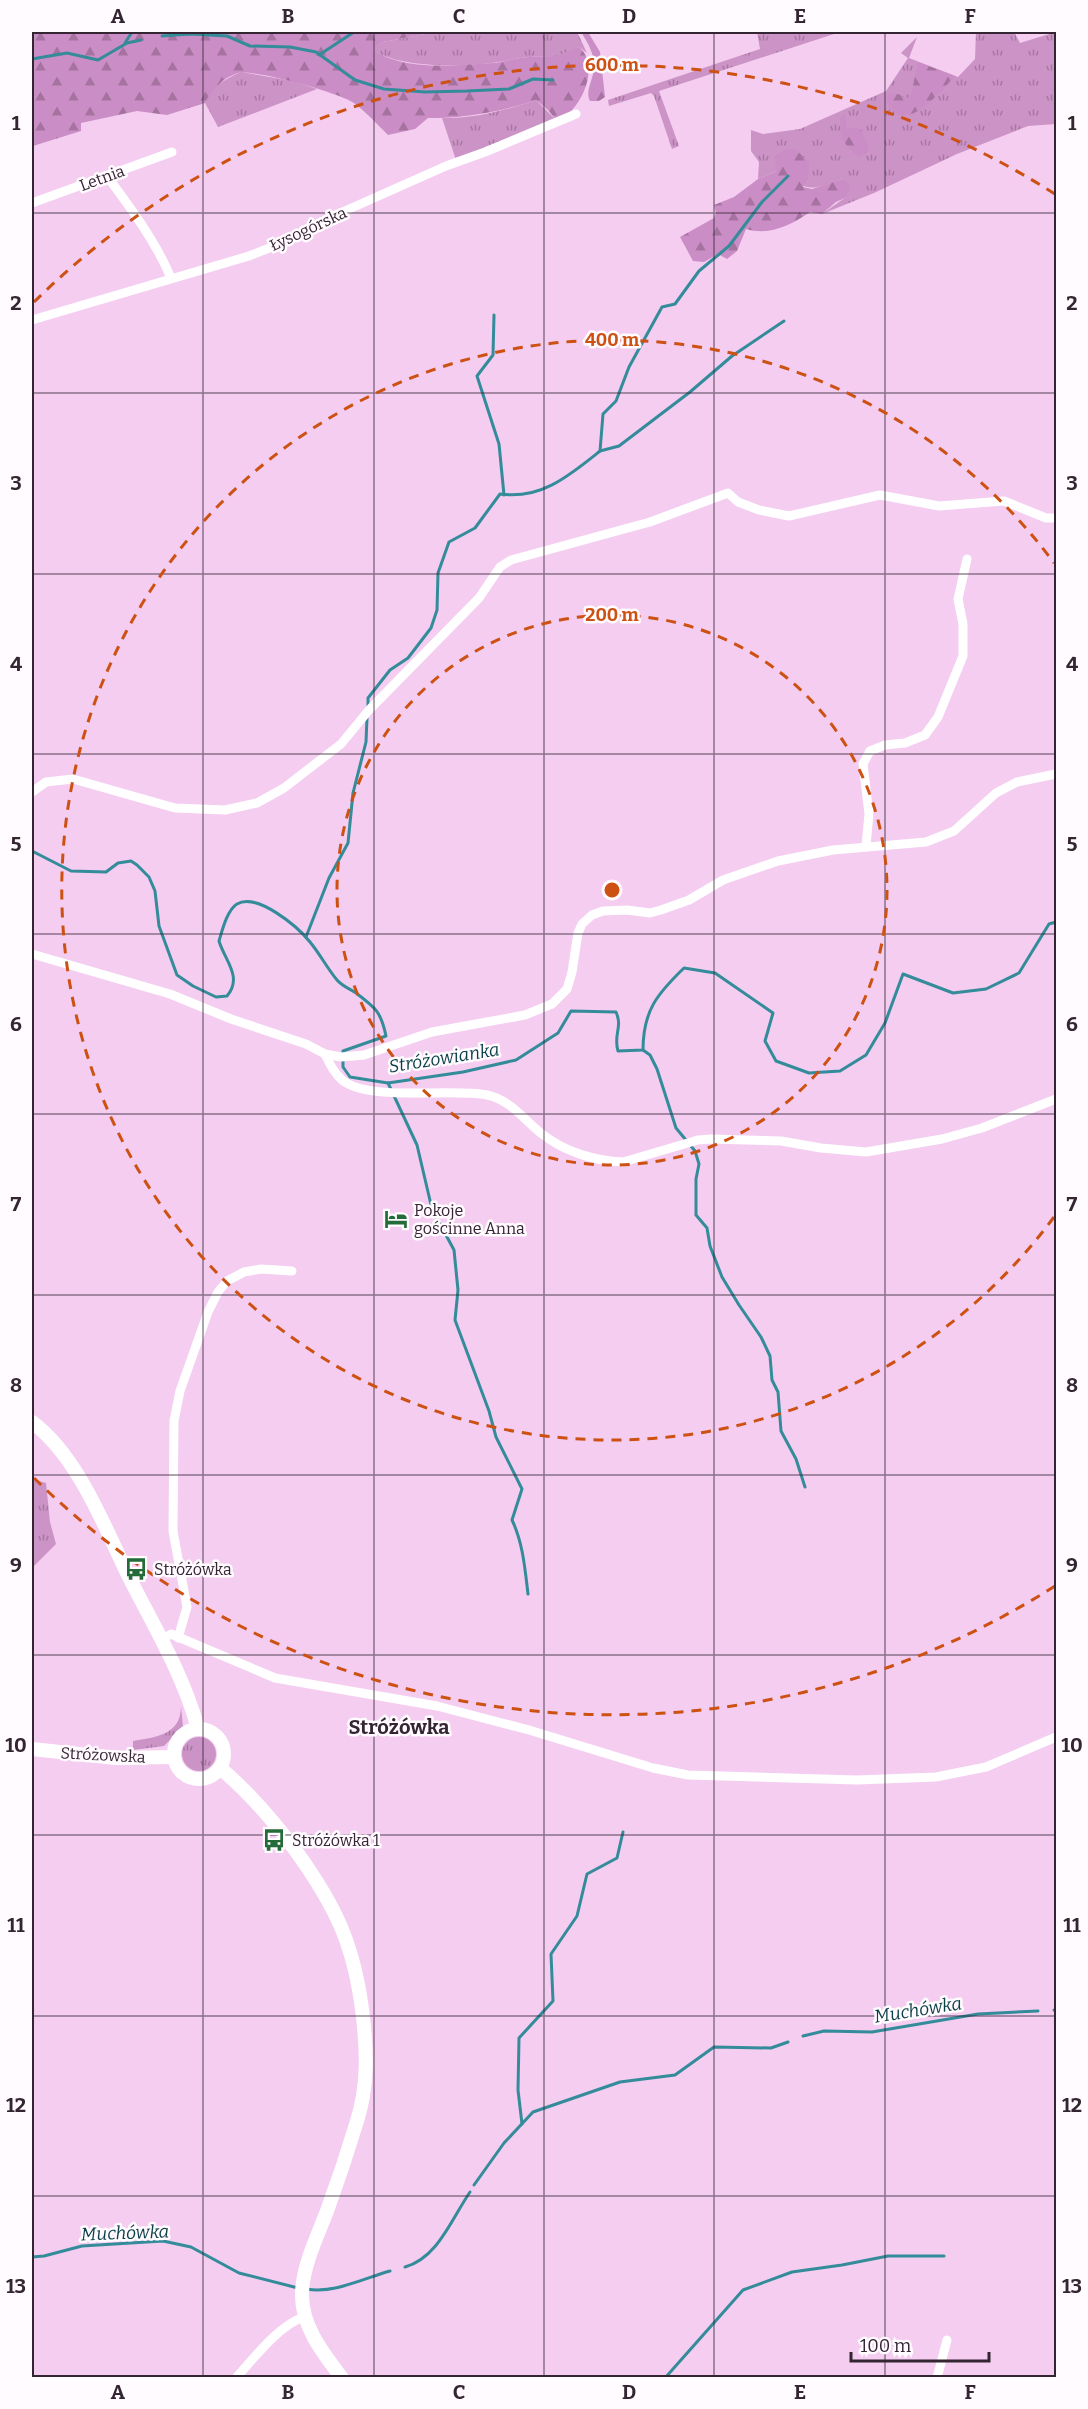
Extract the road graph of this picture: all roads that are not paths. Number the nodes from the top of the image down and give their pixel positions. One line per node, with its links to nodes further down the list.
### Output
1 (576, 114): 5 (street, Łysogórska)
2 (172, 152): 3 (street, Letnia)
3 (107, 176): 4 (street, Letnia); 5 (street)
4 (32, 203)
5 (171, 278): 6 (street, Łysogórska)
6 (32, 320)
7 (1056, 518): 10 (street)
8 (967, 559): 11 (street)
9 (1056, 774): 11 (street)
10 (32, 792)
11 (866, 846): 13 (street)
12 (32, 954): 13 (street)
13 (325, 1054): 14 (street)
14 (1056, 1099)
15 (292, 1271): 17 (street)
16 (32, 1422): 18 (main road)
17 (178, 1638): 18 (street); 20 (street)
18 (161, 1640): 19 (main road)
19 (198, 1729): 22 (main road); 23 (main road)
20 (1056, 1737)
21 (32, 1749): 22 (main road, Stróżowska)
22 (174, 1757): 23 (main road)
23 (220, 1768): 24 (main road)
24 (304, 2317): 26 (street); 27 (main road)
25 (947, 2340): 28 (street)
26 (236, 2378)
27 (342, 2378)
28 (937, 2378)

